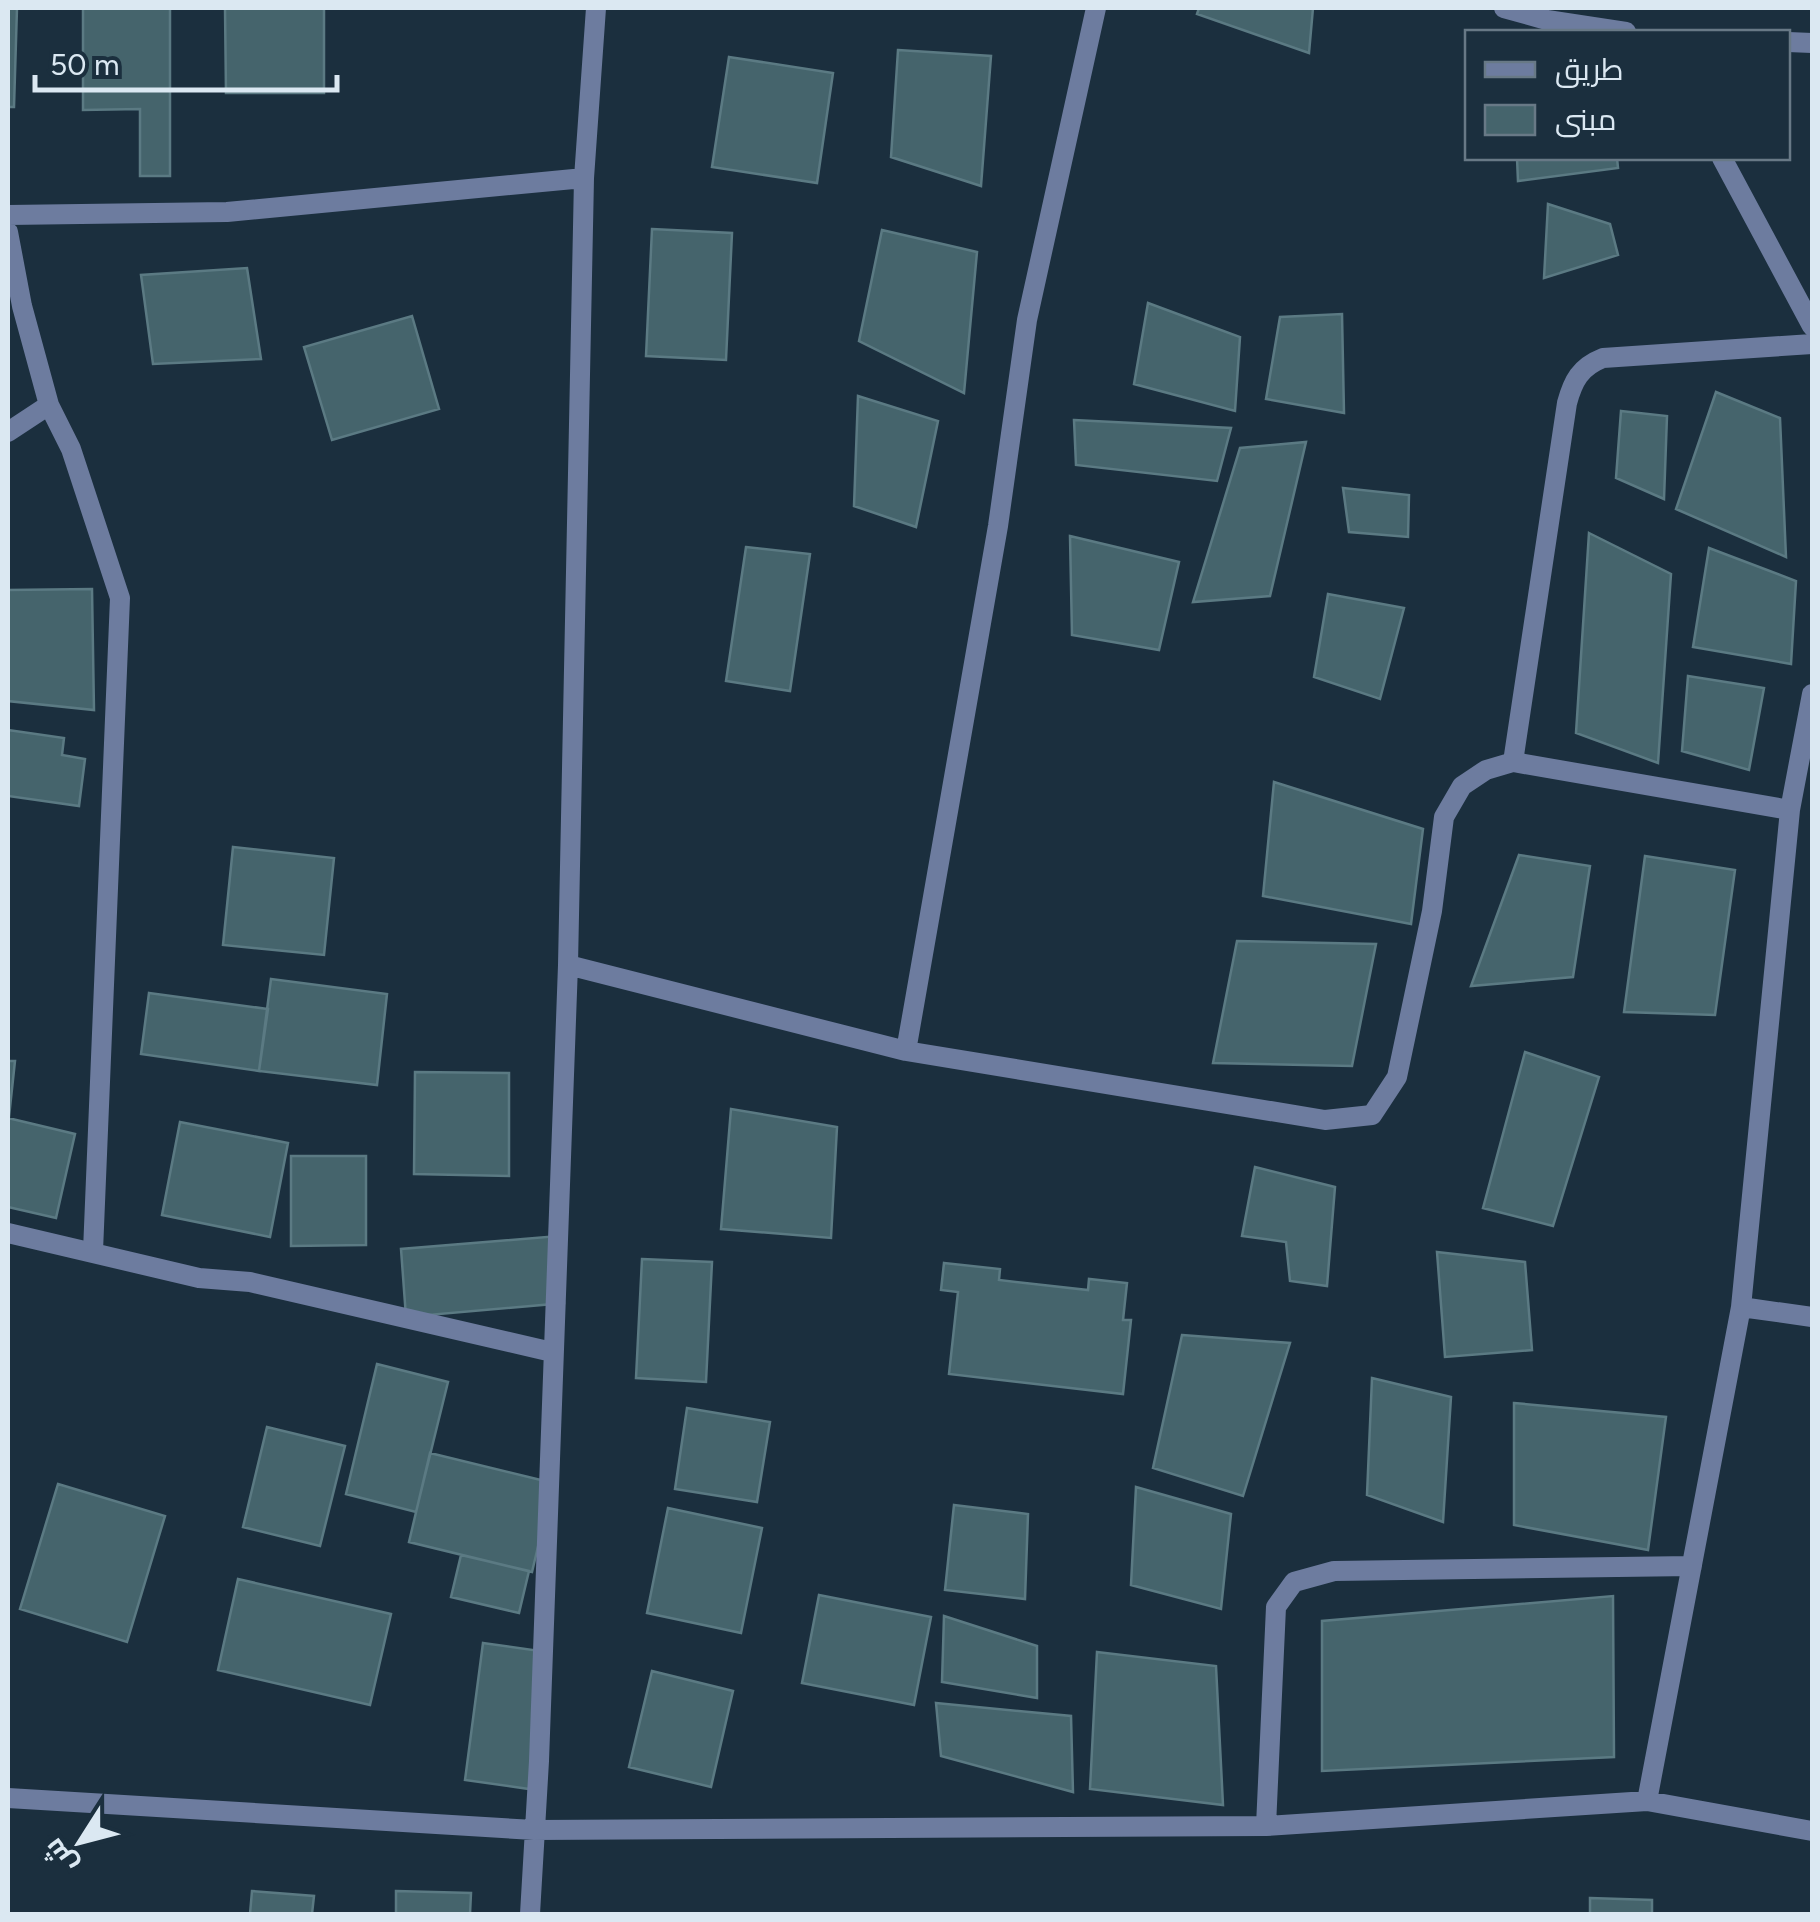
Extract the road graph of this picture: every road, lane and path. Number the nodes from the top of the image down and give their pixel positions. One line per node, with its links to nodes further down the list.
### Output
1 (596, 8): 6 (street)
2 (1096, 8): 17 (street)
3 (1504, 8): 4 (street)
4 (1613, 30)
5 (1723, 160): 9 (street)
6 (584, 178): 7 (street); 16 (street)
7 (8, 215)
8 (8, 232): 11 (street)
9 (1812, 326)
10 (1812, 344): 14 (street)
11 (49, 406): 12 (street); 19 (street)
12 (8, 432)
13 (1812, 694): 15 (street)
14 (1512, 762): 15 (street); 17 (street)
15 (1790, 810): 20 (street)
16 (568, 964): 17 (street); 22 (street)
17 (906, 1051)
18 (8, 1233): 19 (street)
19 (93, 1251): 22 (street)
20 (1741, 1307): 21 (street); 23 (street)
21 (1812, 1318)
22 (552, 1352): 27 (street)
23 (1692, 1566): 25 (street); 26 (street)
24 (8, 1798): 27 (street)
25 (1647, 1800): 26 (street); 28 (street)
26 (1266, 1826): 27 (street)
27 (534, 1830): 29 (street)
28 (1812, 1831)
29 (530, 1914)

